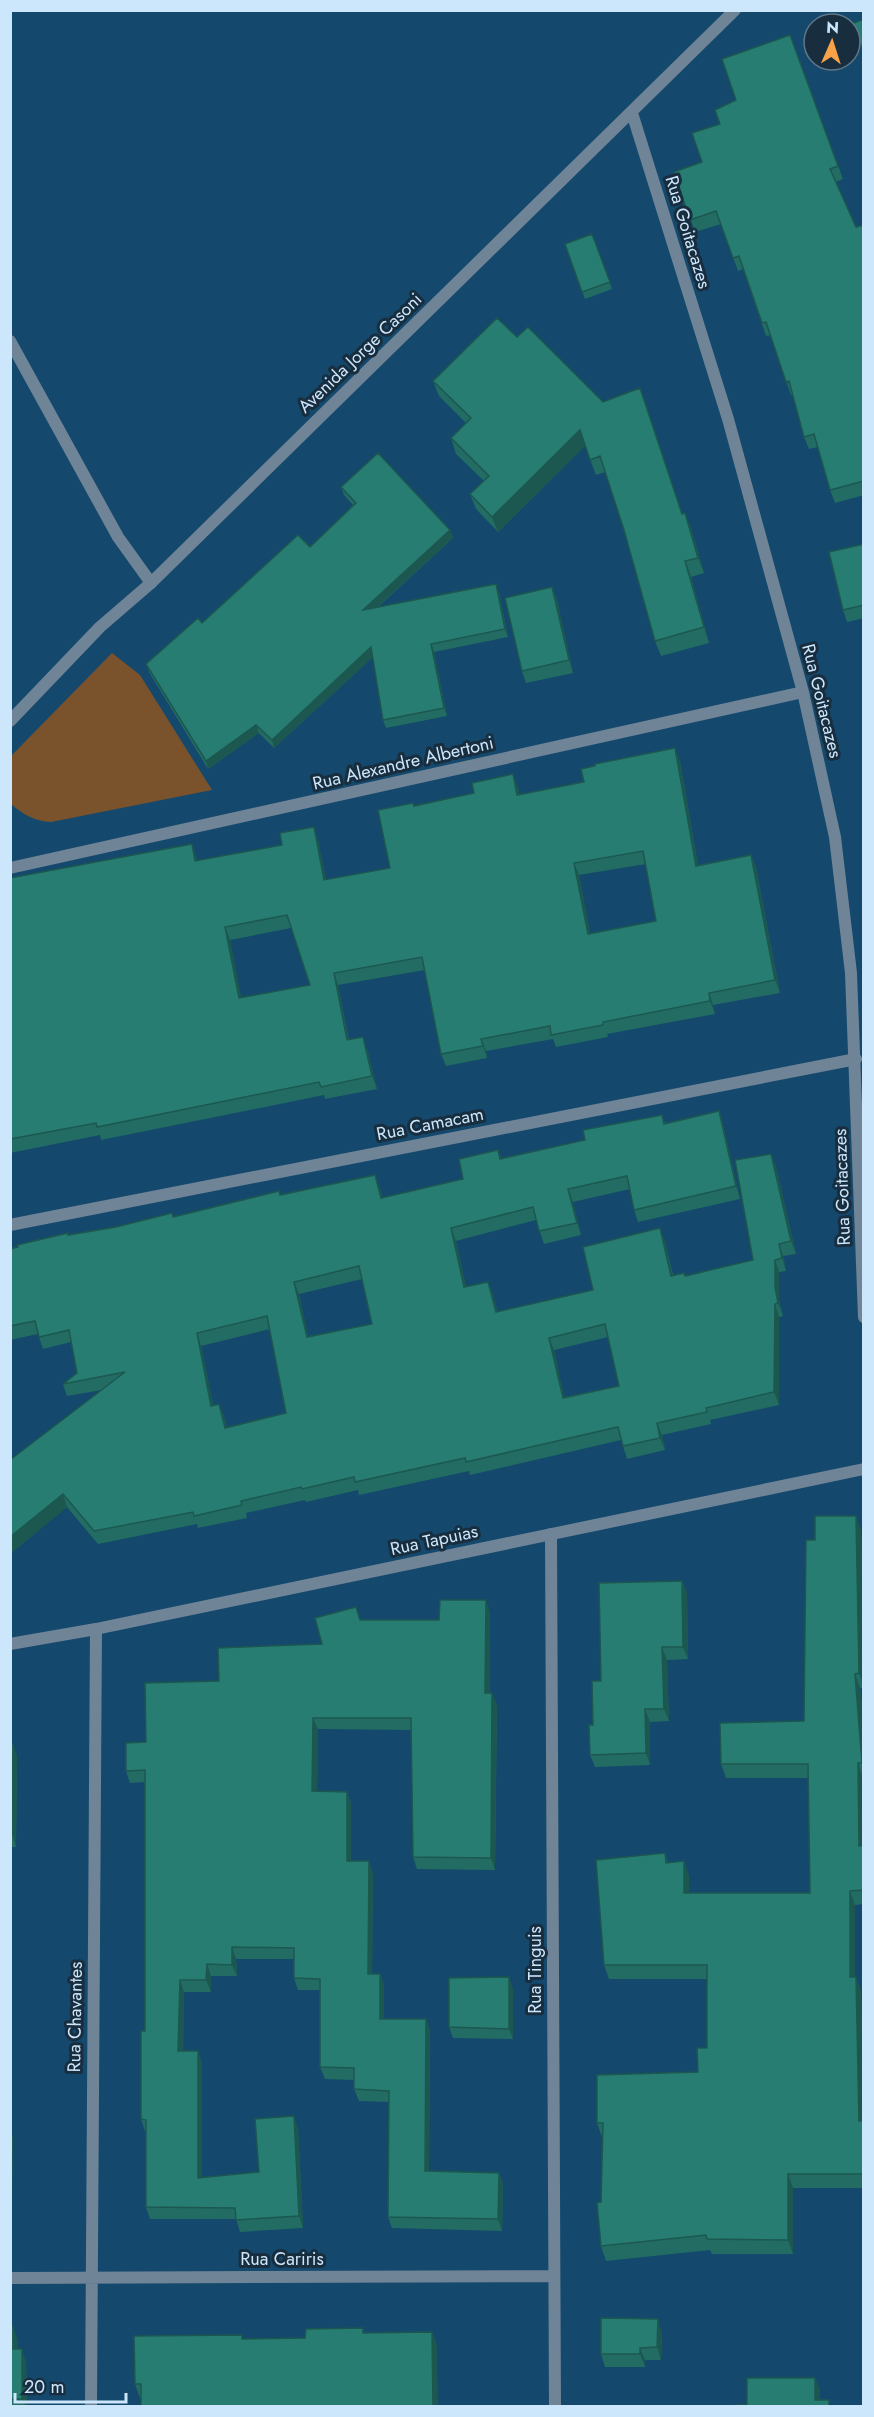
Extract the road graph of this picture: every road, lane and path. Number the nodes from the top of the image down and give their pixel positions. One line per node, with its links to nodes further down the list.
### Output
1 (735, 10): 2 (street, Avenida Jorge Casoni)
2 (632, 113): 4 (street, Avenida Jorge Casoni); 5 (street, Rua Goitacazes)
3 (10, 341): 4 (street)
4 (151, 583): 6 (street, Avenida Jorge Casoni)
5 (803, 692): 7 (street, Rua Alexandre Albertoni); 8 (street, Rua Goitacazes)
6 (10, 721)
7 (10, 868)
8 (856, 1059): 9 (street, Rua Camacam); 10 (street, Rua Goitacazes)
9 (10, 1225)
10 (864, 1317)
11 (864, 1469): 12 (street, Rua Tapuias)
12 (551, 1534): 13 (street, Rua Tapuias); 15 (street, Rua Tinguis)
13 (96, 1629): 14 (street, Rua Tapuias); 17 (street, Rua Chavantes)
14 (10, 1644)
15 (554, 2276): 17 (street, Rua Cariris); 19 (street, Rua Tinguis)
16 (10, 2278): 17 (street, Rua Cariris)
17 (90, 2278): 18 (street, Rua Chavantes)
18 (91, 2406)
19 (555, 2406)

